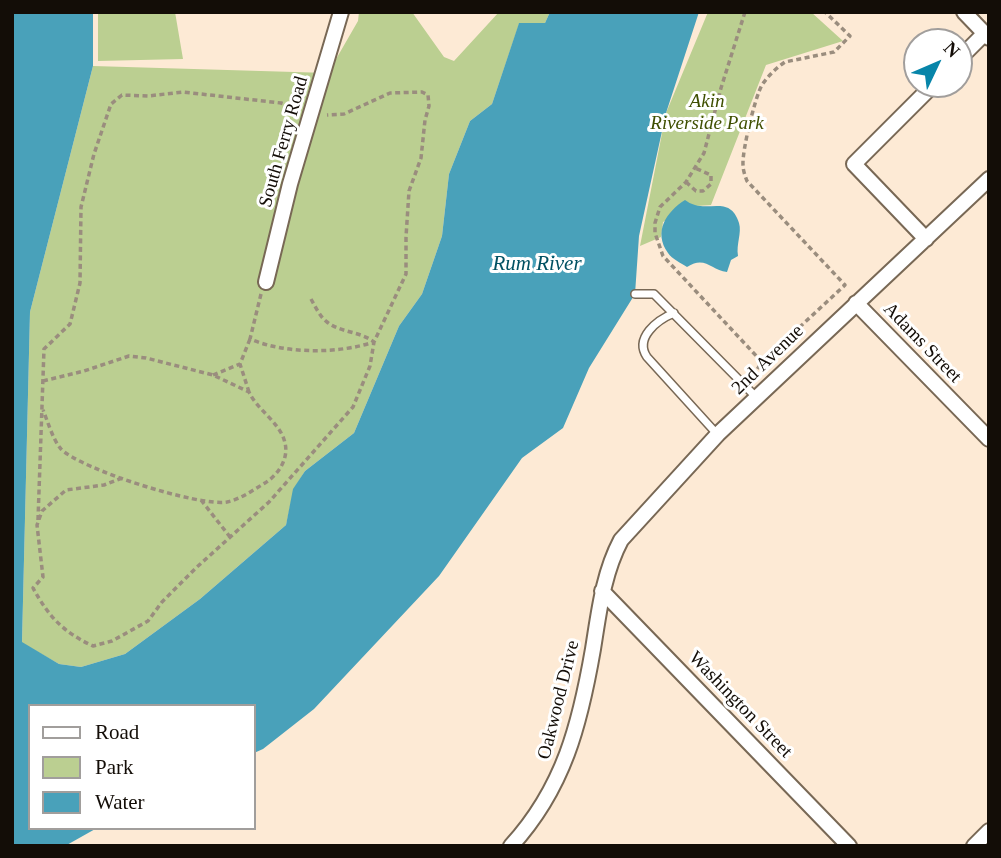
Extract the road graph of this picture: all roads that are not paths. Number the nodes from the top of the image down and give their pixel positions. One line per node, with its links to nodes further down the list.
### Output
1 (341, 12): 8 (street, South Ferry Road)
2 (964, 12): 3 (street)
3 (987, 36): 4 (street)
4 (973, 48)
5 (920, 98): 7 (street)
6 (989, 179): 7 (street, 2nd Avenue)
7 (926, 239): 10 (street, 2nd Avenue)
8 (266, 282)
9 (635, 294): 11 (lane)
10 (856, 303): 12 (street, 2nd Avenue); 14 (street, Adams Street)
11 (674, 313): 12 (lane); 13 (lane)
12 (761, 394): 13 (street, 2nd Avenue)
13 (718, 434): 15 (street, 2nd Avenue)
14 (989, 439)
15 (602, 591): 17 (street, Oakwood Drive); 18 (street, Washington Street)
16 (989, 831): 19 (street)
17 (512, 846)
18 (849, 846)
19 (974, 846)

